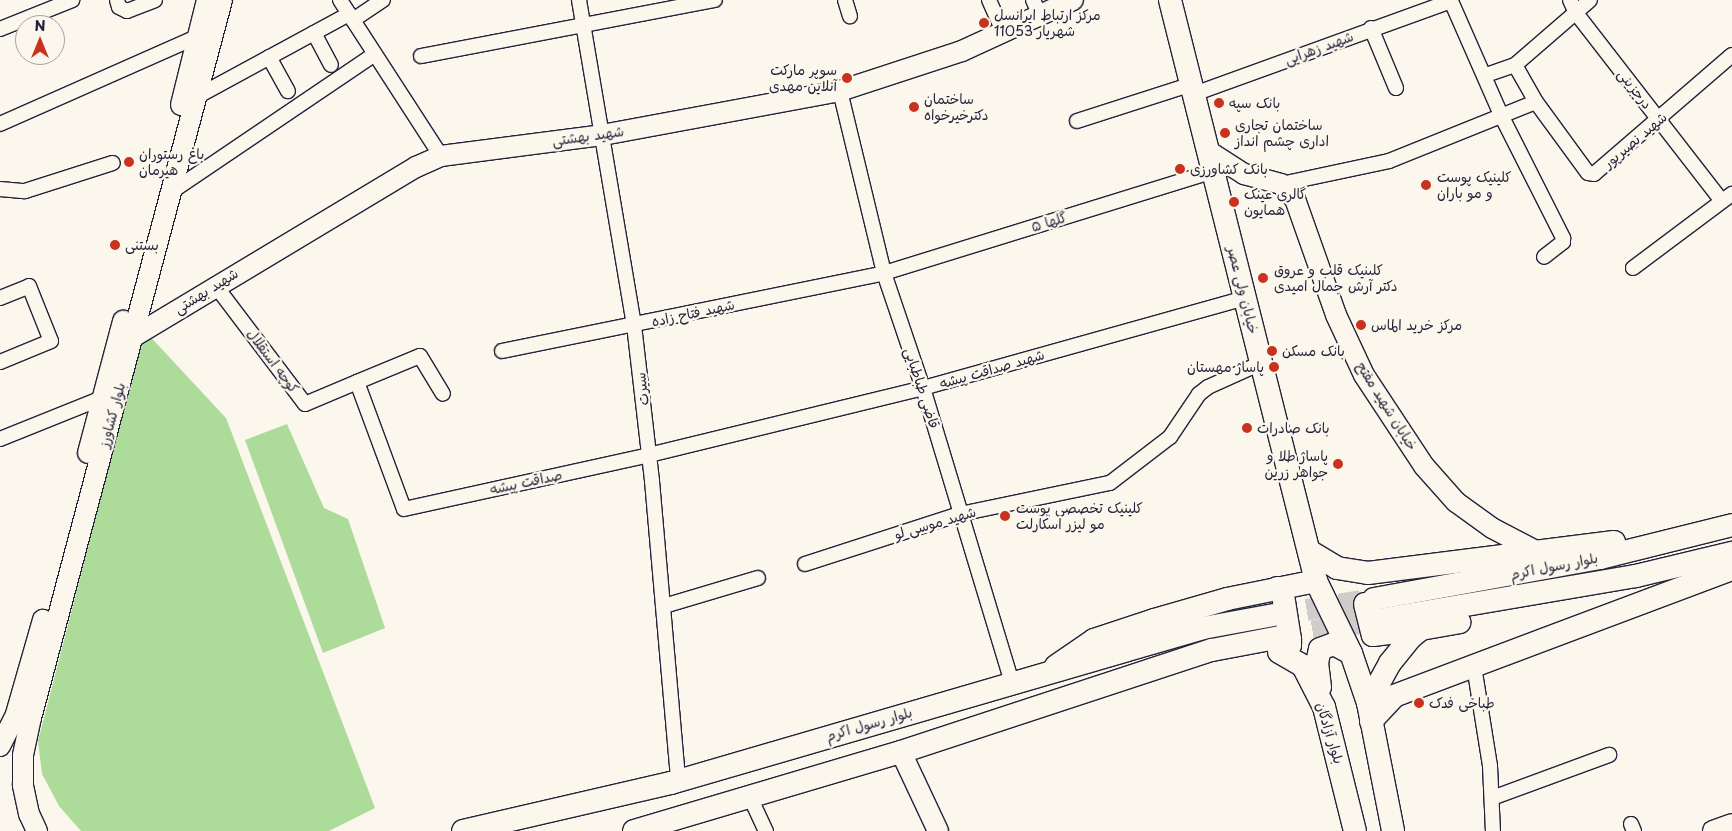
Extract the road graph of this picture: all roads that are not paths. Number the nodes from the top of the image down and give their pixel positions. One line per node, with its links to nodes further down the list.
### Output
1 (72, 0): 22 (street)
2 (117, 0): 3 (street)
3 (155, 0)
4 (207, 0): 25 (street, بلوار کشاورز)
5 (222, 0): 37 (street, بلوار کشاورز)
6 (340, 0): 19 (street)
7 (383, 0): 19 (street)
8 (579, 0): 20 (street, سیرت)
9 (715, 0): 20 (street)
10 (845, 0): 18 (street)
11 (989, 0): 23 (street)
12 (1073, 0): 17 (street, شهید بهشتی)
13 (1170, 0): 34 (main road, خیابان ولی عصر)
14 (1590, 0): 16 (street)
15 (1444, 1): 21 (street, شهید زهرایی); 32 (street)
16 (1573, 6): 31 (street); 41 (street, درجزینی)
17 (1036, 7): 23 (street, شهید بهشتی)
18 (850, 16)
19 (351, 18): 24 (street); 26 (street)
20 (584, 26): 28 (street); 43 (street, سیرت)
21 (1371, 28): 33 (street); 34 (street, شهید زهرایی)
22 (0, 29)
23 (1003, 32): 36 (street, شهید بهشتی)
24 (314, 33): 29 (street); 30 (street)
25 (199, 36): 42 (street); 58 (street, بلوار کشاورز)
26 (375, 54): 44 (street); 49 (street)
27 (1732, 55): 41 (street, شهید نصیرپور)
28 (421, 56)
29 (269, 58): 35 (street); 37 (street)
30 (331, 65)
31 (1515, 65): 32 (street); 38 (street, شهید نصیرپور)
32 (1486, 75): 39 (street)
33 (1396, 88)
34 (1193, 89): 40 (street, شهید زهرایی); 45 (main road, خیابان ولی عصر)
35 (288, 91)
36 (840, 91): 43 (street, شهید بهشتی); 53 (street, قاضی طباطبایی)
37 (198, 96): 49 (street, بلوار کشاورز)
38 (1536, 102): 39 (street); 41 (street, شهید نصیرپور)
39 (1502, 117): 47 (street); 51 (street)
40 (1078, 121)
41 (1660, 121): 50 (street, درجزینی)
42 (0, 124)
43 (602, 135): 44 (street, شهید بهشتی); 57 (street, سیرت)
44 (441, 156): 54 (street, شهید بهشتی)
45 (1211, 161): 47 (street); 53 (street, گلها ۵); 56 (main road, خیابان ولی عصر)
46 (113, 163): 48 (street)
47 (1281, 184): 71 (street, خیابان شهید مفتح)
48 (0, 189)
49 (171, 192): 58 (street, بلوار کشاورز)
50 (1726, 197): 52 (street)
51 (1544, 257)
52 (1633, 268)
53 (884, 273): 57 (street, شهید فتاح زاده); 63 (street, قاضی طباطبایی)
54 (215, 285): 58 (street, شهید بهشتی); 62 (street, کوچه استقلال)
55 (0, 298): 60 (street)
56 (1245, 298): 61 (main road, خیابان ولی عصر); 63 (street, شهید صداقت پیشه)
57 (634, 325): 59 (street, شهید فتاح زاده); 67 (street, سیرت)
58 (126, 335): 65 (street, بلوار کشاورز); 91 (street, بلوار کشاورز)
59 (502, 351)
60 (0, 362)
61 (1261, 363): 68 (street, شهید موسی لو); 72 (main road, خیابان ولی عصر)
62 (357, 382): 64 (street); 67 (street, صداقت پیشه)
63 (923, 388): 67 (street, شهید صداقت پیشه); 68 (street, قاضی طباطبایی)
64 (443, 394)
65 (102, 398): 66 (street); 91 (street, بلوار کشاورز)
66 (0, 439)
67 (649, 455): 81 (street, سیرت)
68 (960, 514): 74 (street, شهید موسی لو); 88 (street, قاضی طباطبایی)
69 (1732, 525): 70 (main road, بلوار رسول اکرم)
70 (1662, 541): 71 (main road); 73 (main road, بلوار رسول اکرم)
71 (1534, 550): 76 (main road)
72 (1309, 551): 76 (main road); 78 (main road, خیابان ولی عصر)
73 (1732, 553)
74 (805, 564)
75 (1732, 569): 80 (main road)
76 (1368, 573): 83 (main road)
77 (758, 578): 81 (street)
78 (1316, 581): 79 (main road); 85 (main road, خیابان ولی عصر)
79 (1277, 588): 84 (main road); 87 (main road)
80 (1670, 590): 83 (main road); 86 (main road)
81 (664, 606): 95 (street, سیرت)
82 (1274, 616): 87 (main road, بلوار رسول اکرم)
83 (1421, 629): 90 (main road)
84 (1279, 644): 89 (main road, بلوار آزادگان); 93 (main road)
85 (1351, 653): 89 (main road); 90 (main road)
86 (1474, 666): 90 (main road); 97 (street)
87 (1044, 674): 88 (main road, بلوار رسول اکرم)
88 (1012, 683): 95 (main road, بلوار رسول اکرم)
89 (1324, 707): 106 (main road, بلوار آزادگان)
90 (1370, 712): 107 (main road)
91 (23, 716): 92 (street, بلوار کشاورز); 100 (street, بلوار کشاورز)
92 (0, 746)
93 (901, 752): 96 (main road); 105 (street)
94 (1609, 755): 97 (street)
95 (678, 781): 98 (main road, بلوار رسول اکرم)
96 (750, 797): 103 (main road); 104 (street)
97 (1492, 798): 108 (street)
98 (508, 818): 101 (main road, بلوار رسول اکرم); 102 (main road)
99 (1732, 824): 109 (street)
100 (37, 831)
101 (463, 831)
102 (478, 831)
103 (634, 831)
104 (766, 831)
105 (938, 831)
106 (1355, 831)
107 (1393, 831)
108 (1493, 831)
109 (1713, 831)

